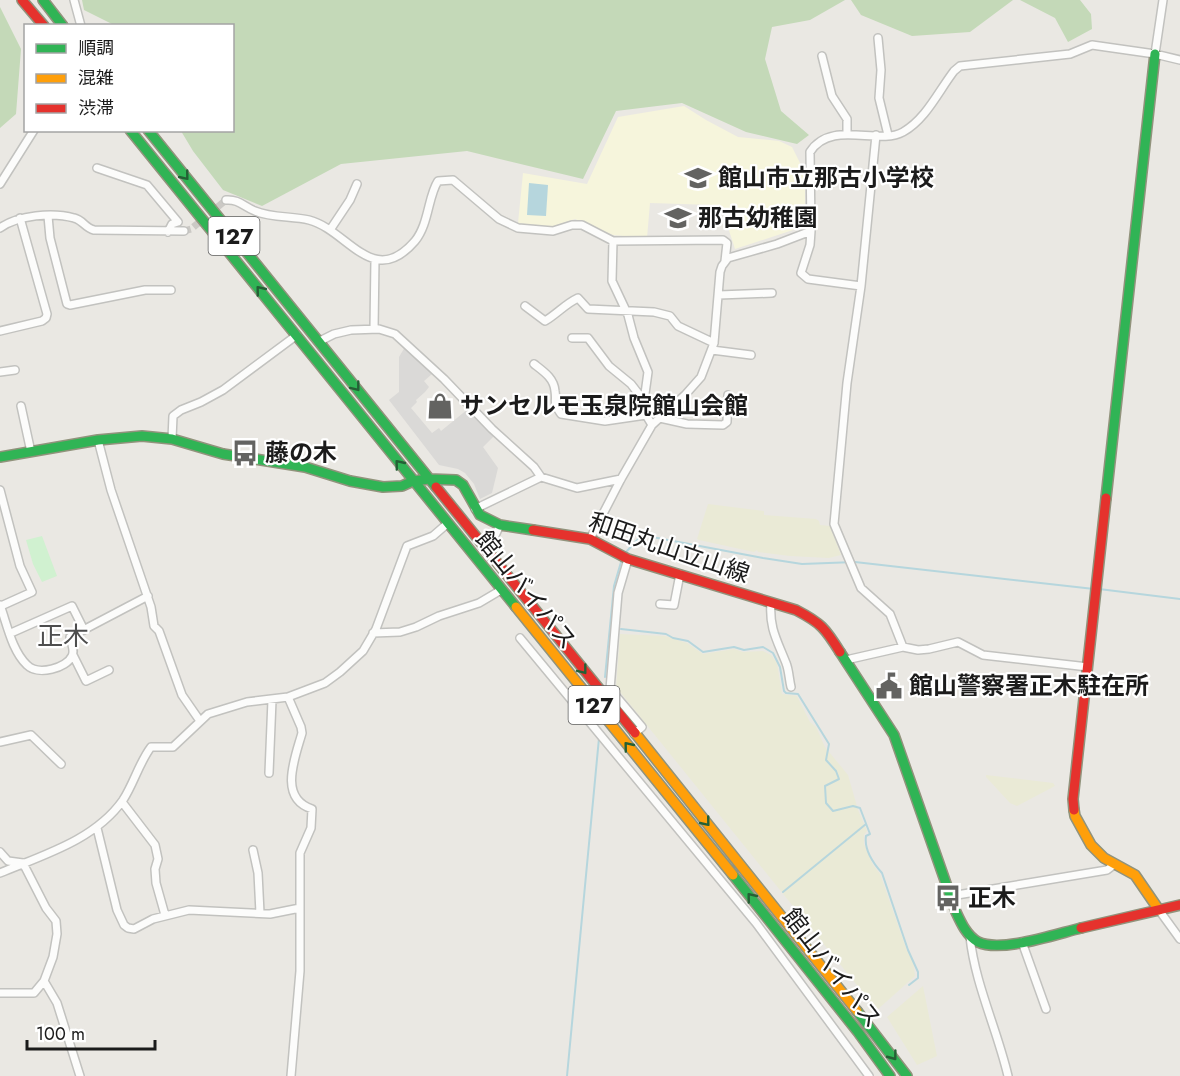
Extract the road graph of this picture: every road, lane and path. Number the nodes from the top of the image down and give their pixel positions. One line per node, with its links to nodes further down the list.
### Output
1 (22, 0): 5 (main road)
2 (43, 0): 6 (main road)
3 (74, 0): 7 (street)
4 (1163, 0): 9 (street)
5 (42, 24)
6 (61, 24)
7 (80, 24)
8 (878, 38): 17 (street)
9 (1155, 54): 11 (street); 17 (street); 82 (main road)
10 (822, 56): 15 (street)
11 (1180, 60)
12 (33, 132): 19 (street)
13 (132, 132): 40 (main road, 館山バイパス / 127, one-way to 13)
14 (150, 132): 42 (main road, 館山バイパス / 127, one-way to 42)
15 (847, 134): 16 (street); 27 (street)
16 (876, 135): 17 (street); 32 (street)
17 (888, 135)
18 (97, 168): 28 (street)
19 (0, 184)
20 (357, 184): 25 (street)
21 (226, 200): 25 (street)
22 (48, 216): 23 (street); 28 (street); 33 (street)
23 (20, 218): 24 (street); 39 (street)
24 (0, 228)
25 (330, 230): 30 (street)
26 (184, 231): 28 (street)
27 (811, 231): 31 (street); 32 (street)
28 (168, 232)
29 (613, 241): 30 (street); 31 (street); 37 (street)
30 (375, 259): 38 (street)
31 (725, 261): 35 (street)
32 (861, 286): 79 (street)
33 (171, 290)
34 (772, 293): 35 (street)
35 (719, 295): 43 (street)
36 (525, 306): 37 (street)
37 (626, 312): 43 (street); 49 (street)
38 (374, 329): 42 (street); 58 (street)
39 (0, 331)
40 (297, 336): 54 (street); 61 (main road, 館山バイパス / 127, one-way to 40)
41 (572, 338): 49 (street)
42 (320, 341): 59 (main road, 館山バイパス / 127, one-way to 59)
43 (713, 346): 44 (street); 52 (street)
44 (751, 355)
45 (534, 364): 51 (street)
46 (15, 370): 47 (street)
47 (0, 372)
48 (729, 395): 52 (street)
49 (644, 401): 51 (street)
50 (21, 406): 56 (street)
51 (646, 415): 53 (street)
52 (660, 418): 53 (street)
53 (652, 425): 60 (street)
54 (172, 439): 55 (main road, 和田丸山立山線); 61 (main road, 和田丸山立山線)
55 (98, 440): 56 (main road, 和田丸山立山線); 71 (street)
56 (31, 452): 57 (main road, 和田丸山立山線)
57 (0, 457)
58 (541, 477): 60 (street); 63 (street)
59 (429, 479): 61 (main road, 和田丸山立山線); 63 (main road, 和田丸山立山線); 67 (main road, 館山バイパス / 127)
60 (621, 479): 66 (street)
61 (413, 481): 64 (main road, 館山バイパス / 127)
62 (0, 490): 74 (street)
63 (476, 509): 65 (main road, 和田丸山立山線)
64 (448, 523): 70 (main road, 館山バイパス / 127); 77 (street)
65 (500, 525): 66 (main road, 和田丸山立山線); 67 (street)
66 (590, 539): 68 (main road, 和田丸山立山線)
67 (488, 550): 88 (main road, 館山バイパス / 127, one-way to 88)
68 (628, 559): 69 (main road, 和田丸山立山線); 88 (street)
69 (680, 574): 72 (main road, 和田丸山立山線); 73 (street)
70 (501, 590): 77 (street); 114 (main road, 館山バイパス / 127, one-way to 70)
71 (147, 596): 75 (street); 87 (street)
72 (771, 603): 81 (main road, 和田丸山立山線); 84 (street)
73 (660, 604)
74 (0, 606): 76 (street)
75 (84, 630): 76 (street); 80 (street)
76 (11, 633): 80 (street)
77 (373, 633): 85 (street)
78 (520, 638): 113 (street)
79 (903, 647): 81 (street); 82 (street)
80 (73, 655): 83 (street)
81 (846, 660): 99 (main road, 和田丸山立山線)
82 (1088, 667): 97 (main road)
83 (109, 670)
84 (791, 687)
85 (288, 697): 86 (street); 101 (street)
86 (272, 700): 87 (street); 91 (street)
87 (200, 721): 92 (street)
88 (634, 734): 115 (main road, 館山バイパス / 127, one-way to 115)
89 (0, 742): 90 (street)
90 (61, 764)
91 (269, 773)
92 (122, 802): 93 (street); 104 (street)
93 (97, 828): 96 (street); 104 (street)
94 (253, 850): 103 (street)
95 (0, 852): 96 (street)
96 (23, 863): 98 (street); 108 (street)
97 (1115, 864): 99 (street); 102 (main road)
98 (0, 873)
99 (951, 896): 105 (main road, 和田丸山立山線)
100 (1180, 905): 102 (main road)
101 (300, 908): 103 (street); 112 (street)
102 (1159, 910): 106 (street); 107 (main road)
103 (260, 913): 104 (street)
104 (165, 915)
105 (970, 937): 107 (main road); 116 (street)
106 (1180, 939)
107 (1022, 942): 110 (street)
108 (44, 981): 109 (street); 111 (street)
109 (0, 993)
110 (1046, 1009)
111 (80, 1076)
112 (291, 1076)
113 (869, 1076)
114 (890, 1076)
115 (907, 1076)
116 (1008, 1076)

